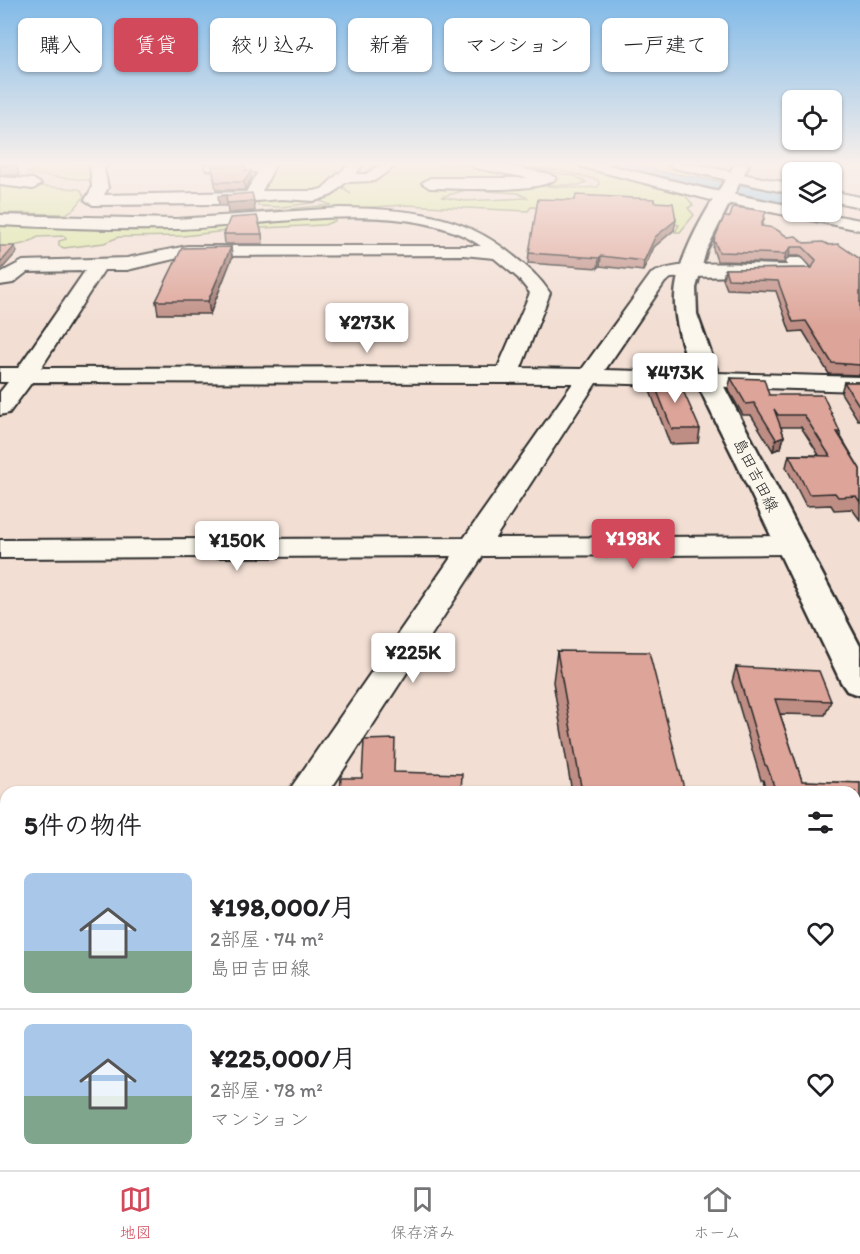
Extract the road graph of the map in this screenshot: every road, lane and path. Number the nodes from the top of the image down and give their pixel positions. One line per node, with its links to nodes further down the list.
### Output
1 (256, 219): 5 (street)
2 (416, 219): 7 (street)
3 (714, 219): 10 (main road, 島田吉田線)
4 (843, 219): 6 (street)
5 (0, 220)
6 (860, 225)
7 (500, 254): 9 (street); 12 (street)
8 (795, 262): 10 (street)
9 (98, 265): 11 (street); 14 (street)
10 (688, 271): 15 (street); 16 (main road, 島田吉田線)
11 (2, 281)
12 (507, 374): 14 (street); 15 (street)
13 (0, 375): 14 (street)
14 (25, 375): 18 (street)
15 (589, 376): 16 (street); 20 (street)
16 (708, 379): 17 (street); 19 (main road, 島田吉田線)
17 (860, 384)
18 (0, 408)
19 (792, 545): 20 (street); 22 (main road, 島田吉田線)
20 (474, 547): 21 (street); 23 (street)
21 (0, 549)
22 (860, 682)
23 (312, 786)

